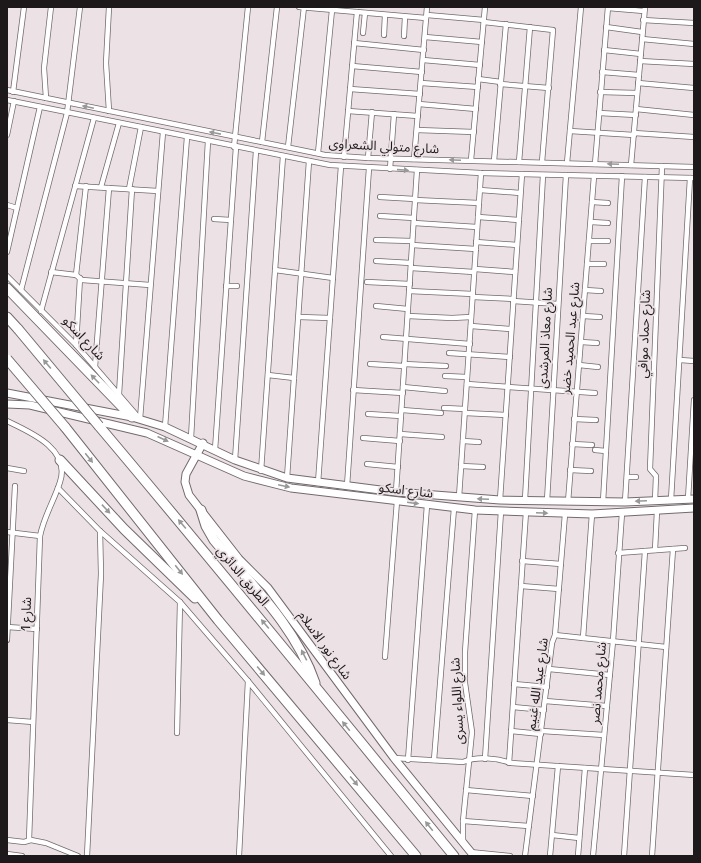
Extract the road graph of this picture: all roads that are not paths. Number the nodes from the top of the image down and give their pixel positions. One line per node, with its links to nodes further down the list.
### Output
1 (24, 7): 56 (street)
2 (51, 7): 60 (street)
3 (80, 7): 63 (street)
4 (109, 7): 67 (street)
5 (248, 7): 87 (street)
6 (277, 7): 90 (street)
7 (299, 7): 8 (street)
8 (304, 7): 14 (street); 92 (street)
9 (427, 7): 19 (street)
10 (485, 7): 21 (street)
11 (581, 7): 82 (street)
12 (608, 7): 13 (street); 25 (street)
13 (644, 9): 20 (street)
14 (332, 10): 15 (street); 94 (street)
15 (357, 12): 16 (street); 33 (street)
16 (365, 13): 17 (street); 27 (street)
17 (385, 15): 18 (street); 28 (street)
18 (405, 17): 19 (street); 29 (street)
19 (426, 17): 21 (street); 30 (street)
20 (644, 20): 22 (street); 26 (street)
21 (484, 21): 23 (street); 32 (street)
22 (694, 23)
23 (506, 24): 24 (street); 48 (street)
24 (530, 27): 50 (street); 52 (street)
25 (606, 27): 26 (street); 36 (street)
26 (642, 32): 31 (street)
27 (363, 34)
28 (384, 35)
29 (404, 36)
30 (425, 37): 32 (street); 35 (street)
31 (642, 39): 34 (street); 37 (street)
32 (482, 42): 41 (street)
33 (354, 43): 35 (street); 42 (street)
34 (694, 44)
35 (424, 50): 38 (street)
36 (604, 50): 37 (street); 44 (street)
37 (641, 54): 39 (street)
38 (423, 60): 41 (street); 43 (street)
39 (640, 61): 40 (street); 45 (street)
40 (694, 64)
41 (480, 65): 46 (street)
42 (352, 66): 43 (street); 54 (street)
43 (422, 72): 47 (street)
44 (602, 72): 45 (street); 57 (street)
45 (639, 75): 49 (street)
46 (478, 79): 48 (street); 51 (street)
47 (421, 83): 51 (street); 59 (street)
48 (500, 83): 50 (street); 102 (street)
49 (638, 83): 53 (street); 58 (street)
50 (525, 86): 52 (street); 103 (street)
51 (478, 87): 66 (street)
52 (549, 88): 104 (street)
53 (694, 88)
54 (350, 89): 59 (street); 68 (street)
55 (7, 90): 56 (street, شارع متولي الشعراوى)
56 (13, 92): 60 (street, شارع متولي الشعراوى)
57 (600, 92): 58 (street); 72 (street)
58 (637, 93): 70 (street)
59 (420, 94): 64 (street)
60 (46, 98): 63 (street, شارع متولي الشعراوى)
61 (7, 100): 62 (street, شارع متولي الشعراوى)
62 (14, 101): 65 (street, شارع متولي الشعراوى); 85 (street)
63 (68, 103): 67 (street, شارع متولي الشعراوى, one-way to 63); 71 (street)
64 (419, 104): 66 (street); 75 (street)
65 (40, 107): 71 (street, شارع متولي الشعراوى); 137 (street)
66 (476, 108): 81 (street)
67 (108, 111): 87 (street, شارع متولي الشعراوى, one-way to 67)
68 (348, 111): 69 (street); 96 (street)
69 (372, 112): 73 (street); 97 (street)
70 (636, 112): 72 (street); 74 (street); 84 (street)
71 (67, 113): 76 (street, شارع متولي الشعراوى); 175 (street)
72 (599, 113): 83 (street)
73 (394, 114): 75 (street); 98 (street)
74 (694, 114)
75 (418, 116): 79 (street)
76 (94, 118): 77 (street, شارع متولي الشعراوى); 123 (street)
77 (119, 123): 78 (street, شارع متولي الشعراوى); 125 (street)
78 (141, 127): 80 (street, شارع متولي الشعراوى); 127 (street)
79 (417, 130): 81 (street); 99 (street)
80 (163, 132): 86 (street, شارع متولي الشعراوى); 128 (street)
81 (474, 132): 100 (street)
82 (570, 132): 83 (street); 105 (street)
83 (597, 133): 84 (street); 106 (street)
84 (634, 134): 88 (street); 107 (street)
85 (7, 135)
86 (187, 137): 89 (street, شارع متولي الشعراوى); 241 (street)
87 (235, 137): 90 (street, شارع متولي الشعراوى); 91 (street)
88 (694, 137)
89 (208, 141): 91 (street, شارع متولي الشعراوى); 244 (street)
90 (262, 142): 92 (street, شارع متولي الشعراوى)
91 (235, 147): 93 (street, شارع متولي الشعراوى); 141 (street)
92 (288, 147): 94 (street, شارع متولي الشعراوى)
93 (256, 151): 95 (street, شارع متولي الشعراوى); 257 (street)
94 (318, 153): 96 (street, شارع متولي الشعراوى)
95 (282, 156): 101 (street, شارع متولي الشعراوى); 159 (street)
96 (344, 157): 97 (street, شارع متولي الشعراوى)
97 (368, 158): 98 (street, شارع متولي الشعراوى)
98 (391, 158): 99 (street, شارع متولي الشعراوى); 112 (street)
99 (414, 159): 100 (street, شارع متولي الشعراوى, one-way to 99)
100 (471, 160): 102 (street, شارع متولي الشعراوى)
101 (310, 161): 108 (street, شارع متولي الشعراوى); 163 (street)
102 (494, 161): 103 (street, شارع متولي الشعراوى)
103 (518, 162): 104 (street, شارع متولي الشعراوى)
104 (542, 162): 105 (street, شارع متولي الشعراوى)
105 (567, 163): 106 (street, شارع متولي الشعراوى)
106 (595, 164): 107 (street, شارع متولي الشعراوى, one-way to 106)
107 (631, 165): 109 (street, شارع متولي الشعراوى)
108 (341, 166): 111 (street, شارع متولي الشعراوى); 166 (street)
109 (662, 166): 110 (street, شارع متولي الشعراوى); 121 (street, شارع حماد موافي)
110 (694, 167)
111 (369, 168): 112 (street, شارع متولي الشعراوى); 220 (street)
112 (390, 169): 113 (street, شارع متولي الشعراوى, one-way to 113)
113 (417, 170): 114 (street, شارع متولي الشعراوى); 132 (street)
114 (481, 173): 115 (street, شارع متولي الشعراوى); 129 (street)
115 (522, 174): 116 (street, شارع متولي الشعراوى); 130 (street)
116 (543, 175): 117 (street, شارع متولي الشعراوى); 181 (street)
117 (566, 175): 118 (street, شارع متولي الشعراوى); 182 (street, شارع معاذ المرشدى)
118 (594, 176): 119 (street, شارع متولي الشعراوى); 133 (street, شارع عبد الحميد خضر)
119 (622, 176): 120 (street, شارع متولي الشعراوى); 254 (street)
120 (644, 177): 121 (street, شارع متولي الشعراوى); 267 (street)
121 (662, 177): 122 (street, شارع متولي الشعراوى); 282 (street, شارع حماد موافي)
122 (692, 178): 205 (street)
123 (75, 186): 124 (street); 161 (street)
124 (86, 186): 125 (street); 165 (street)
125 (101, 187): 126 (street)
126 (109, 188): 127 (street); 167 (street)
127 (131, 189): 128 (street); 169 (street)
128 (158, 190): 171 (street)
129 (480, 190): 130 (street); 134 (street)
130 (520, 193): 143 (street)
131 (380, 197): 132 (street)
132 (415, 200): 134 (street); 142 (street)
133 (592, 202): 135 (street); 144 (street, شارع عبد الحميد خضر)
134 (479, 203): 139 (street)
135 (608, 203)
136 (7, 205): 137 (street)
137 (17, 208): 154 (street)
138 (380, 216): 142 (street)
139 (478, 217): 143 (street); 146 (street)
140 (214, 219): 141 (street)
141 (231, 220): 172 (street)
142 (414, 220): 146 (street); 151 (street)
143 (519, 220): 152 (street)
144 (591, 222): 145 (street); 148 (street, شارع عبد الحميد خضر)
145 (608, 223)
146 (477, 227): 150 (street)
147 (376, 240): 151 (street)
148 (589, 241): 149 (street); 156 (street, شارع عبد الحميد خضر)
149 (608, 241)
150 (476, 242): 152 (street); 153 (street)
151 (412, 243): 153 (street); 158 (street)
152 (517, 245): 162 (street)
153 (476, 249): 160 (street)
154 (7, 252)
155 (376, 261): 158 (street)
156 (587, 264): 157 (street); 176 (street, شارع عبد الحميد خضر)
157 (604, 264)
158 (411, 265): 160 (street); 170 (street)
159 (275, 270): 163 (street); 213 (street)
160 (474, 270): 162 (street); 179 (street)
161 (51, 272): 165 (street); 185 (street)
162 (515, 272): 180 (street)
163 (302, 274): 166 (street); 189 (street)
164 (7, 276): 175 (street, شارع اسكو)
165 (78, 277): 167 (street); 200 (street)
166 (332, 278): 192 (street)
167 (102, 281): 169 (street); 211 (street)
168 (367, 282): 170 (street)
169 (126, 283): 171 (street); 227 (street)
170 (410, 284): 177 (street)
171 (150, 285): 237 (street)
172 (226, 286): 173 (street); 252 (street)
173 (237, 286)
174 (7, 288): 237 (highway, one-way to 174)
175 (22, 290): 185 (street, شارع اسكو)
176 (585, 290): 178 (street); 187 (street, شارع عبد الحميد خضر)
177 (409, 291): 179 (street); 184 (street)
178 (601, 291)
179 (473, 295): 180 (street); 190 (street)
180 (513, 300): 181 (street); 194 (street)
181 (536, 303): 182 (street); 219 (street)
182 (558, 304): 222 (street, شارع معاذ المرشدى)
183 (376, 306): 184 (street)
184 (408, 308): 186 (street)
185 (41, 311): 200 (street, شارع اسكو)
186 (408, 316): 190 (street); 196 (street)
187 (583, 316): 191 (street); 197 (street, شارع عبد الحميد خضر)
188 (7, 317): 325 (highway, الطريق الدائري, one-way to 188, bridge)
189 (299, 317): 192 (street); 216 (street)
190 (471, 317): 193 (street)
191 (600, 317)
192 (330, 318): 270 (street)
193 (471, 326): 194 (street); 199 (street)
194 (512, 329): 203 (street)
195 (383, 338): 196 (street)
196 (406, 340): 199 (street); 208 (street)
197 (581, 342): 198 (street); 209 (street, شارع عبد الحميد خضر)
198 (597, 343)
199 (470, 344): 202 (street)
200 (76, 345): 211 (street, شارع اسكو)
201 (448, 353): 202 (street)
202 (469, 354): 203 (street); 215 (street)
203 (510, 356): 218 (street)
204 (7, 359): 310 (highway, one-way to 310, bridge)
205 (680, 360): 206 (street); 279 (street)
206 (694, 361)
207 (370, 364): 208 (street)
208 (404, 365): 210 (street); 221 (street)
209 (579, 365): 212 (street); 224 (street, شارع عبد الحميد خضر)
210 (446, 366)
211 (95, 367): 227 (street, شارع اسكو)
212 (598, 367)
213 (268, 375): 216 (street); 265 (street)
214 (445, 376): 215 (street)
215 (467, 377): 217 (street)
216 (294, 378): 269 (street)
217 (467, 384): 218 (street); 232 (street)
218 (508, 387): 219 (street); 235 (street)
219 (531, 388): 222 (street); 278 (street)
220 (353, 390): 221 (street); 272 (street)
221 (403, 390): 223 (street); 231 (street)
222 (553, 390): 224 (street); 281 (street, شارع معاذ المرشدى)
223 (445, 391)
224 (577, 391): 225 (street); 238 (street, شارع عبد الحميد خضر)
225 (595, 392)
226 (7, 393): 237 (main road)
227 (119, 394): 237 (street, شارع اسكو)
228 (694, 400): 276 (street)
229 (7, 404): 255 (main road, شارع اسكو, one-way to 255)
230 (444, 408): 232 (street)
231 (402, 410): 233 (street); 236 (street)
232 (465, 411): 235 (street); 247 (street)
233 (441, 413)
234 (368, 414): 236 (street)
235 (506, 415): 277 (street)
236 (401, 416): 242 (street)
237 (136, 418): 241 (main road, شارع اسكو)
238 (574, 419): 239 (street); 250 (street, شارع عبد الحميد خضر)
239 (596, 420)
240 (7, 421): 256 (street)
241 (165, 427): 244 (main road, شارع اسكو)
242 (400, 434): 243 (street); 246 (street)
243 (442, 437)
244 (191, 438): 249 (main road, شارع اسكو)
245 (363, 438): 246 (street)
246 (400, 441): 259 (street)
247 (463, 441): 248 (street); 260 (street)
248 (479, 442)
249 (203, 444): 252 (main road, شارع اسكو); 255 (main road, شارع نور الاسلام)
250 (572, 444): 251 (street); 263 (street, شارع عبد الحميد خضر)
251 (592, 445)
252 (215, 450): 257 (main road, شارع اسكو)
253 (595, 450): 254 (street)
254 (606, 451): 284 (street)
255 (196, 455): 280 (main road, شارع اسكو, one-way to 280); 289 (main road, شارع نور الاسلام)
256 (60, 460): 273 (street, شارع 1); 310 (highway, one-way to 310)
257 (235, 460): 265 (main road, شارع اسكو)
258 (367, 464): 259 (street)
259 (398, 466): 274 (street)
260 (461, 466): 261 (street); 275 (street)
261 (483, 467)
262 (7, 468): 264 (street)
263 (570, 470): 266 (street); 283 (street, شارع عبد الحميد خضر)
264 (24, 471)
265 (261, 471): 269 (main road, شارع اسكو)
266 (591, 471)
267 (626, 477): 268 (street); 285 (street)
268 (636, 477)
269 (287, 478): 270 (main road, شارع اسكو)
270 (318, 483): 272 (main road, شارع اسكو)
271 (15, 486): 298 (street)
272 (347, 486): 274 (main road, شارع اسكو)
273 (58, 488): 297 (street); 299 (street, شارع 1)
274 (396, 492): 275 (main road, شارع اسكو)
275 (459, 498): 277 (main road, شارع اسكو, one-way to 275)
276 (691, 499): 279 (main road, شارع اسكو)
277 (500, 500): 278 (main road, شارع اسكو)
278 (525, 500): 281 (main road, شارع اسكو)
279 (671, 500): 282 (main road, شارع اسكو)
280 (397, 501): 286 (main road, شارع اسكو, one-way to 286); 319 (street)
281 (546, 501): 283 (main road, شارع اسكو)
282 (655, 501): 285 (main road, شارع اسكو, one-way to 285)
283 (568, 502): 284 (main road, شارع اسكو)
284 (603, 502): 285 (main road, شارع اسكو)
285 (625, 502)
286 (427, 505): 287 (main road, شارع اسكو); 339 (street)
287 (454, 508): 290 (main road, شارع اسكو); 340 (street)
288 (694, 508): 292 (main road, شارع اسكو)
289 (201, 510): 325 (highway, one-way to 289); 336 (main road, شارع نور الاسلام)
290 (476, 510): 291 (main road, شارع اسكو); 337 (street, شارع اللواء يسرى)
291 (502, 511): 293 (main road, شارع اسكو); 338 (street)
292 (657, 511): 294 (main road, شارع اسكو); 302 (street)
293 (526, 512): 295 (main road, شارع اسكو, one-way to 295); 305 (street)
294 (622, 513): 296 (main road, شارع اسكو); 304 (street, شارع محمد نصر)
295 (565, 514): 296 (main road, شارع اسكو); 306 (street, شارع عبد الله غنيم)
296 (592, 514): 314 (street)
297 (100, 531): 309 (street); 362 (street)
298 (10, 533): 299 (street); 311 (street)
299 (40, 536): 312 (street, شارع 1)
300 (685, 548): 301 (street)
301 (672, 549): 302 (street); 318 (street)
302 (655, 550): 303 (street)
303 (646, 551): 304 (street); 317 (street)
304 (618, 553): 316 (street, شارع محمد نصر)
305 (522, 561): 306 (street); 307 (street)
306 (561, 564): 308 (street, شارع عبد الله غنيم)
307 (521, 586): 308 (street); 323 (street)
308 (559, 589): 313 (street, شارع عبد الله غنيم)
309 (180, 602): 322 (street); 333 (street)
310 (218, 620): 365 (highway, one-way to 365)
311 (7, 627): 312 (street); 315 (street)
312 (37, 629): 331 (street, شارع 1)
313 (555, 635): 314 (street); 320 (street, شارع عبد الله غنيم)
314 (583, 638): 316 (street)
315 (7, 640)
316 (613, 641): 317 (street); 321 (street, شارع محمد نصر)
317 (639, 644): 318 (street); 346 (street)
318 (666, 647): 347 (street)
319 (385, 658)
320 (549, 670): 321 (street); 324 (street, شارع عبد الله غنيم)
321 (610, 675): 327 (street, شارع محمد نصر)
322 (248, 681): 363 (street); 364 (street)
323 (514, 684): 324 (street); 328 (street)
324 (547, 687): 326 (street, شارع عبد الله غنيم)
325 (318, 692): 366 (highway, الطريق الدائري, one-way to 325)
326 (545, 701): 327 (street); 329 (street, شارع عبد الله غنيم)
327 (607, 706): 335 (street, شارع محمد نصر)
328 (513, 707): 329 (street); 332 (street)
329 (544, 710): 334 (street, شارع عبد الله غنيم)
330 (7, 720): 331 (street)
331 (33, 722): 356 (street, شارع 1)
332 (511, 731): 334 (street); 341 (street)
333 (177, 733)
334 (542, 733): 335 (street); 342 (street, شارع عبد الله غنيم)
335 (604, 736): 345 (street, شارع محمد نصر)
336 (394, 758): 339 (street); 357 (main road, شارع نور الاسلام)
337 (470, 759): 338 (street); 340 (street); 349 (street, شارع اللواء يسرى)
338 (485, 759): 341 (street)
339 (408, 760): 340 (street)
340 (434, 760)
341 (509, 763): 342 (street)
342 (537, 765): 343 (street); 350 (street, شارع عبد الله غنيم)
343 (558, 766): 344 (street); 353 (street)
344 (585, 768): 345 (street); 354 (street)
345 (601, 769): 346 (street); 371 (street, شارع محمد نصر)
346 (630, 771): 347 (street); 372 (street)
347 (658, 773): 348 (street); 373 (street)
348 (694, 776)
349 (466, 790): 350 (street); 351 (street, شارع اللواء يسرى)
350 (533, 796): 352 (street, شارع عبد الله غنيم)
351 (463, 821): 352 (street); 357 (street, شارع اللواء يسرى)
352 (529, 826): 368 (street, شارع عبد الله غنيم)
353 (552, 835): 354 (street); 369 (street)
354 (579, 838): 370 (street)
355 (7, 840): 356 (street)
356 (29, 840): 361 (street)
357 (463, 843): 359 (main road, شارع نور الاسلام)
358 (7, 854): 360 (street)
359 (472, 854): 367 (street)
360 (22, 856)
361 (78, 856)
362 (88, 856)
363 (240, 856)
364 (391, 856)
365 (416, 856)
366 (454, 856)
367 (510, 856)
368 (525, 856)
369 (550, 856)
370 (578, 856)
371 (593, 856)
372 (624, 856)
373 (652, 856)

